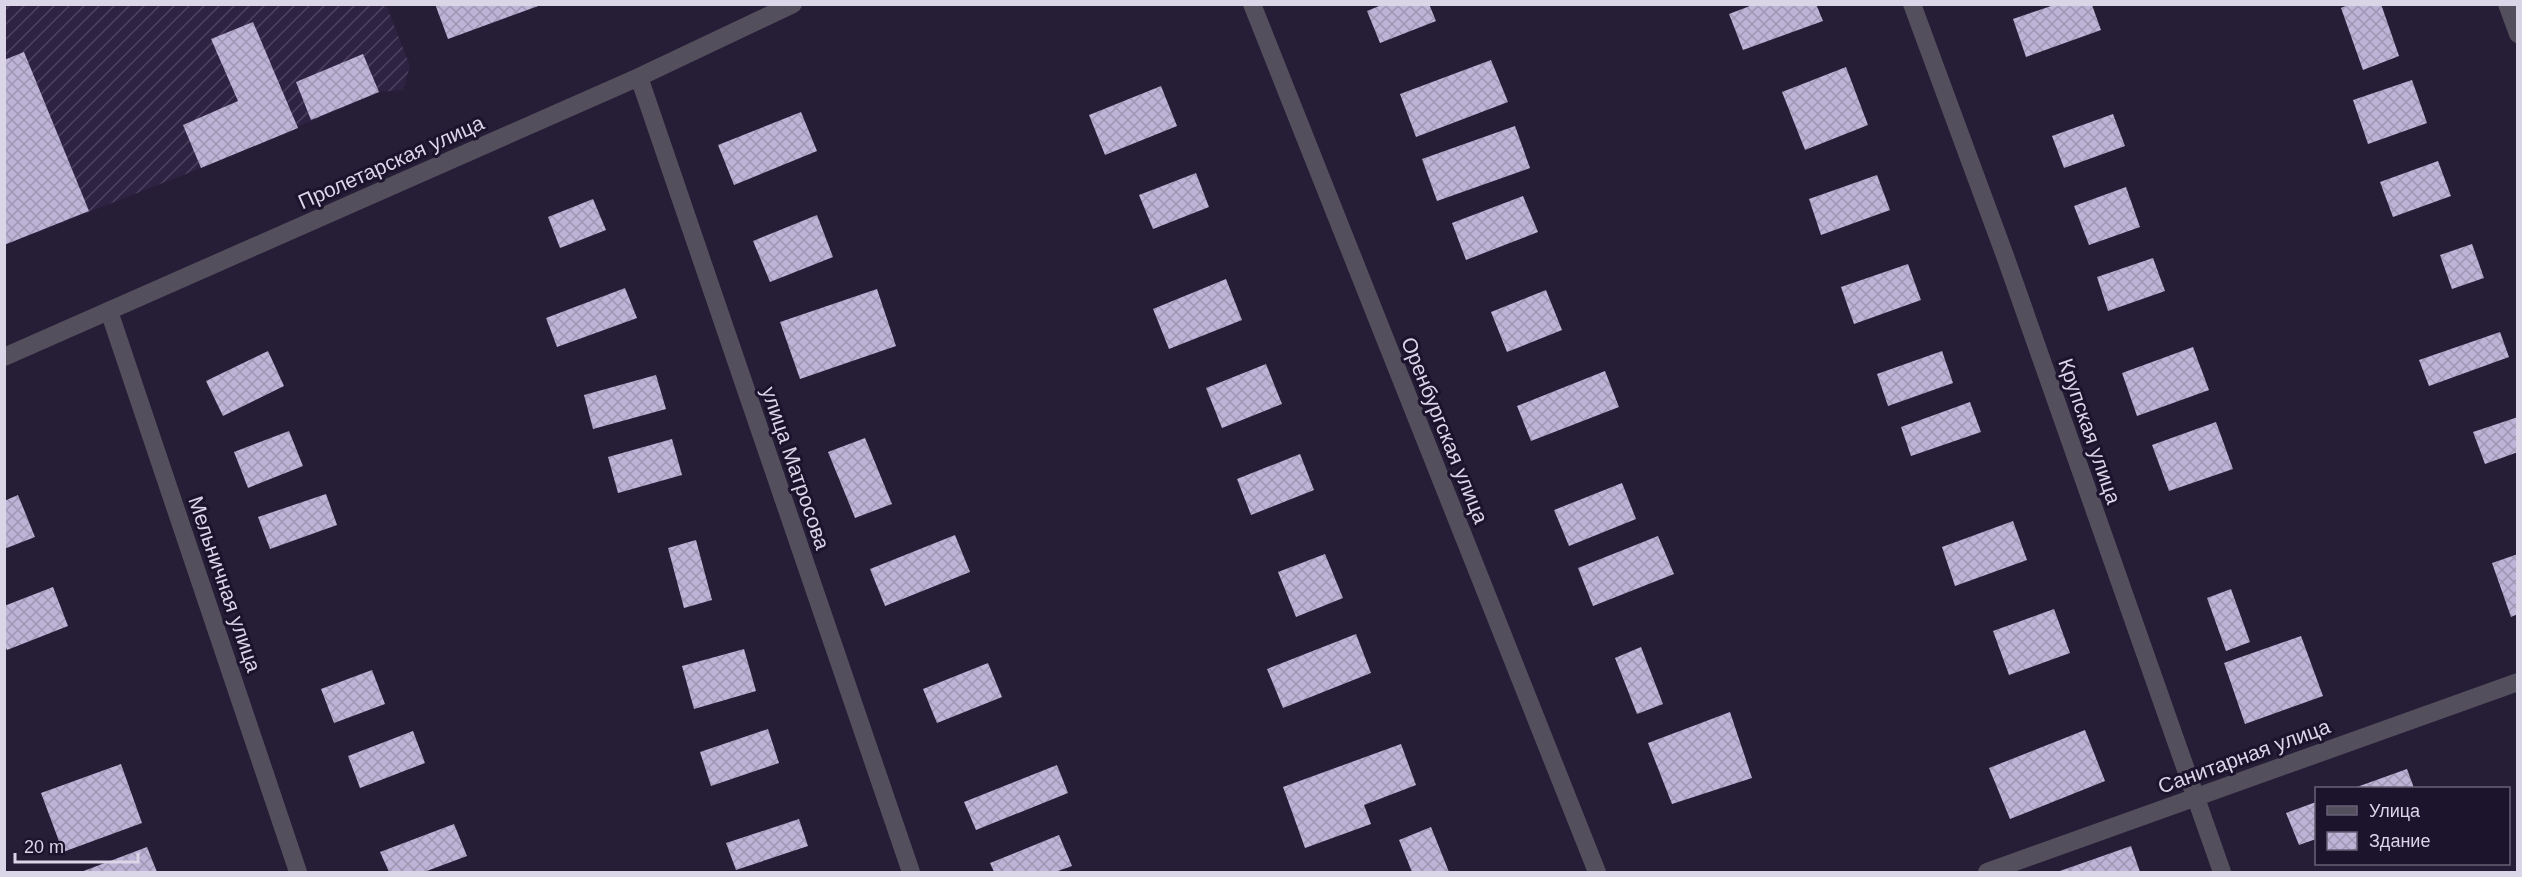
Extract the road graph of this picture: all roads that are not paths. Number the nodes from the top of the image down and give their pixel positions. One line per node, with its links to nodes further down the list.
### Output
1 (794, 4): 6 (street, Пролетарская улица)
2 (1252, 4): 13 (street, Оренбургская улица)
3 (1912, 4): 10 (street, Крупская улица)
4 (2507, 4): 5 (street)
5 (2517, 34)
6 (639, 77): 7 (street, Пролетарская улица); 12 (street, улица Матросова)
7 (109, 311): 8 (street, Пролетарская улица); 11 (street, Мельничная улица)
8 (4, 357)
9 (2517, 682): 10 (street, Санитарная улица)
10 (2195, 797): 14 (street, Санитарная улица); 15 (street, Крупская улица)
11 (298, 873)
12 (911, 873)
13 (1597, 873)
14 (1986, 873)
15 (2222, 873)

